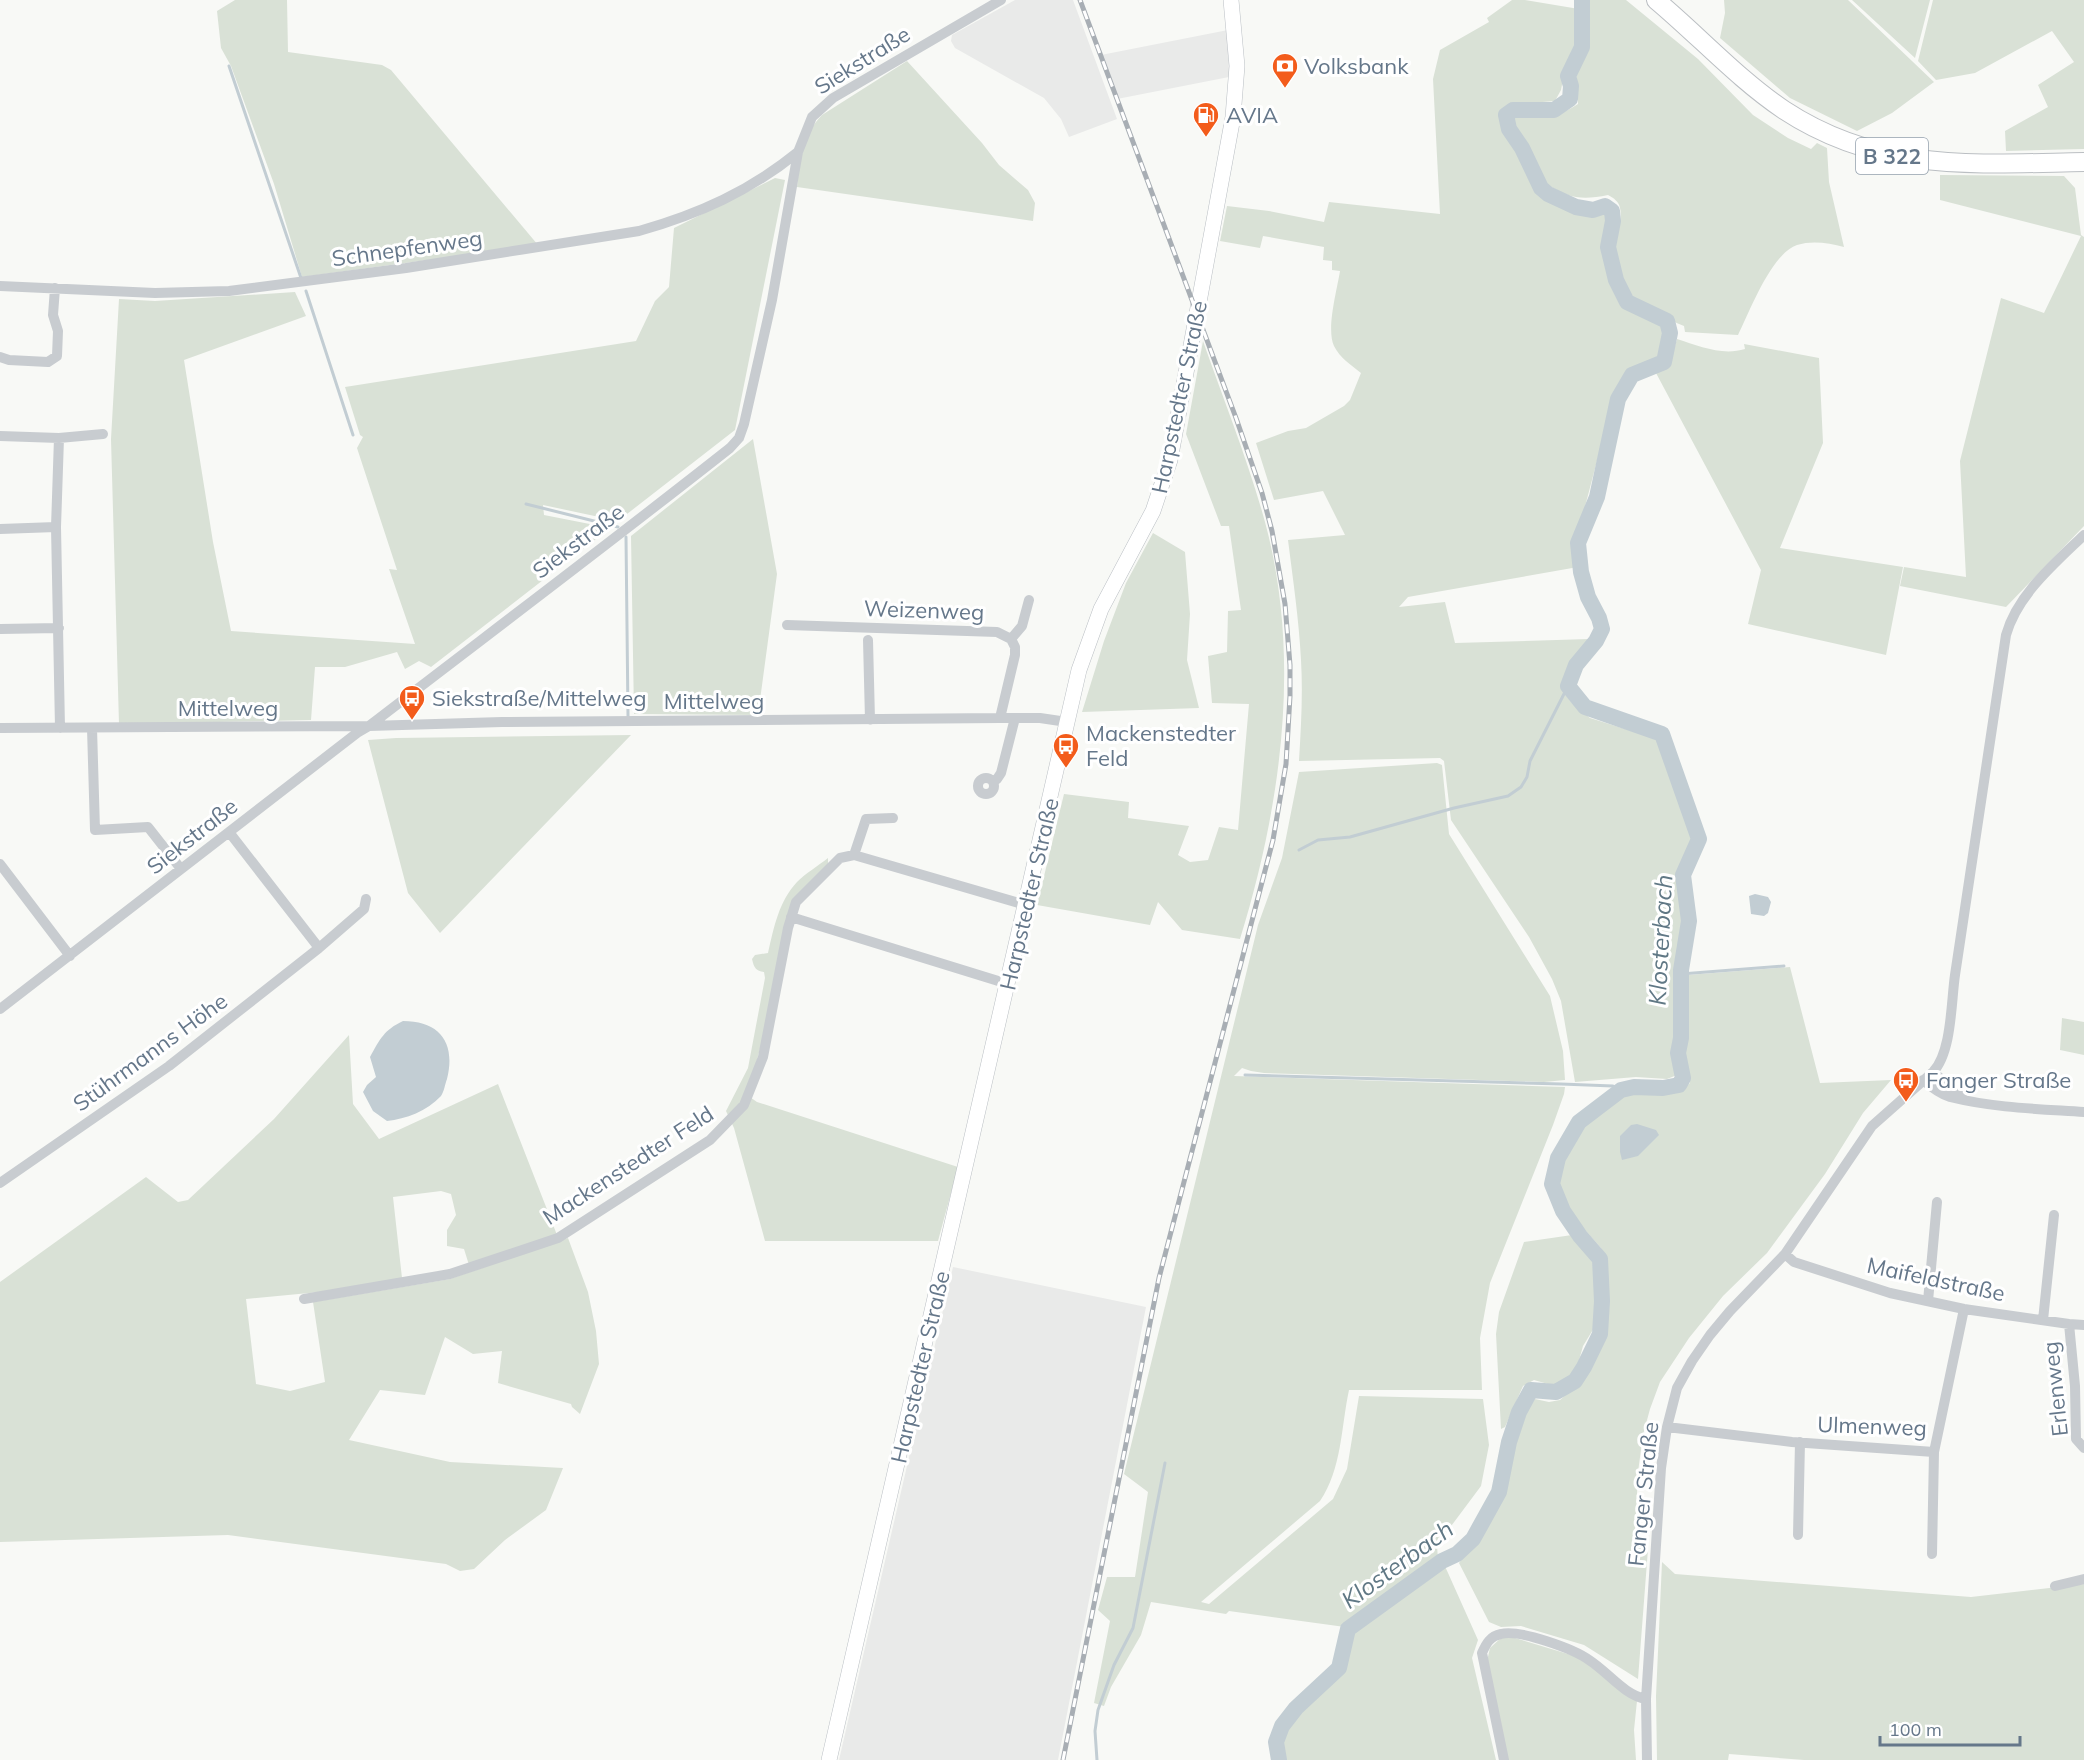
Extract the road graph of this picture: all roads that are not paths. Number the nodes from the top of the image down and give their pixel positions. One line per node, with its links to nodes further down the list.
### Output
1 (1000, 0): 4 (street, Siekstraße)
2 (1231, 0): 24 (street, Harpstedter Straße)
3 (1656, 0): 5 (main road, B 322)
4 (798, 152): 7 (street, Schnepfenweg); 25 (street, Siekstraße)
5 (2084, 162)
6 (0, 286): 7 (street, Schnepfenweg)
7 (55, 288): 8 (street)
8 (0, 357)
9 (102, 434): 11 (street)
10 (0, 436): 11 (street)
11 (58, 438): 12 (street)
12 (56, 527): 13 (street); 17 (street)
13 (0, 529)
14 (2084, 535): 42 (street, Fanger Straße)
15 (1029, 600): 19 (street)
16 (787, 625): 19 (street, Weizenweg)
17 (59, 628): 18 (street); 27 (street)
18 (0, 629)
19 (1011, 639): 21 (street, Weizenweg)
20 (868, 640): 23 (street)
21 (1000, 718): 22 (street, Mittelweg); 23 (street, Mittelweg)
22 (1015, 718): 24 (street, Mittelweg); 29 (street)
23 (870, 720): 25 (street, Mittelweg)
24 (1067, 722): 36 (street, Harpstedter Straße)
25 (369, 726): 28 (street, Mittelweg); 31 (street, Siekstraße)
26 (0, 728): 27 (street, Mittelweg)
27 (60, 728): 28 (street, Mittelweg)
28 (92, 728): 34 (street)
29 (993, 782)
30 (893, 818): 32 (street)
31 (229, 832): 34 (street, Siekstraße); 38 (street)
32 (854, 855): 36 (street); 37 (street, Mackenstedter Feld)
33 (0, 864): 39 (street)
34 (181, 869): 39 (street, Siekstraße)
35 (366, 899): 38 (street, Stührmanns Höhe)
36 (1026, 905): 40 (street, Harpstedter Straße)
37 (791, 917): 40 (street); 50 (street, Mackenstedter Feld)
38 (319, 948): 46 (street, Stührmanns Höhe)
39 (70, 956): 41 (street, Siekstraße)
40 (1008, 984): 65 (street, Harpstedter Straße)
41 (1, 1006)
42 (1933, 1072): 43 (street, Fanger Straße); 44 (street)
43 (1923, 1080): 44 (street); 49 (street, Fanger Straße)
44 (1963, 1099): 45 (street)
45 (2084, 1112)
46 (0, 1183)
47 (1937, 1202): 51 (street)
48 (2054, 1215): 53 (street)
49 (1785, 1254): 51 (street, Maifeldstraße); 56 (street, Fanger Straße)
50 (304, 1299)
51 (1928, 1301): 52 (street, Maifeldstraße)
52 (1964, 1309): 53 (street, Maifeldstraße); 59 (street, Ulmenweg)
53 (2043, 1320): 54 (street, Maifeldstraße)
54 (2069, 1324): 55 (street, Maifeldstraße); 58 (street, Erlenweg)
55 (2084, 1325)
56 (1667, 1427): 57 (street, Ulmenweg); 64 (street, Fanger Straße)
57 (1800, 1442): 59 (street, Ulmenweg); 60 (street)
58 (2084, 1448)
59 (1934, 1452): 61 (street)
60 (1798, 1535)
61 (1932, 1554)
62 (2084, 1579): 63 (street)
63 (2055, 1586)
64 (1647, 1699): 66 (street); 67 (street, Fanger Straße)
65 (830, 1760)
66 (1504, 1760)
67 (1647, 1760)

